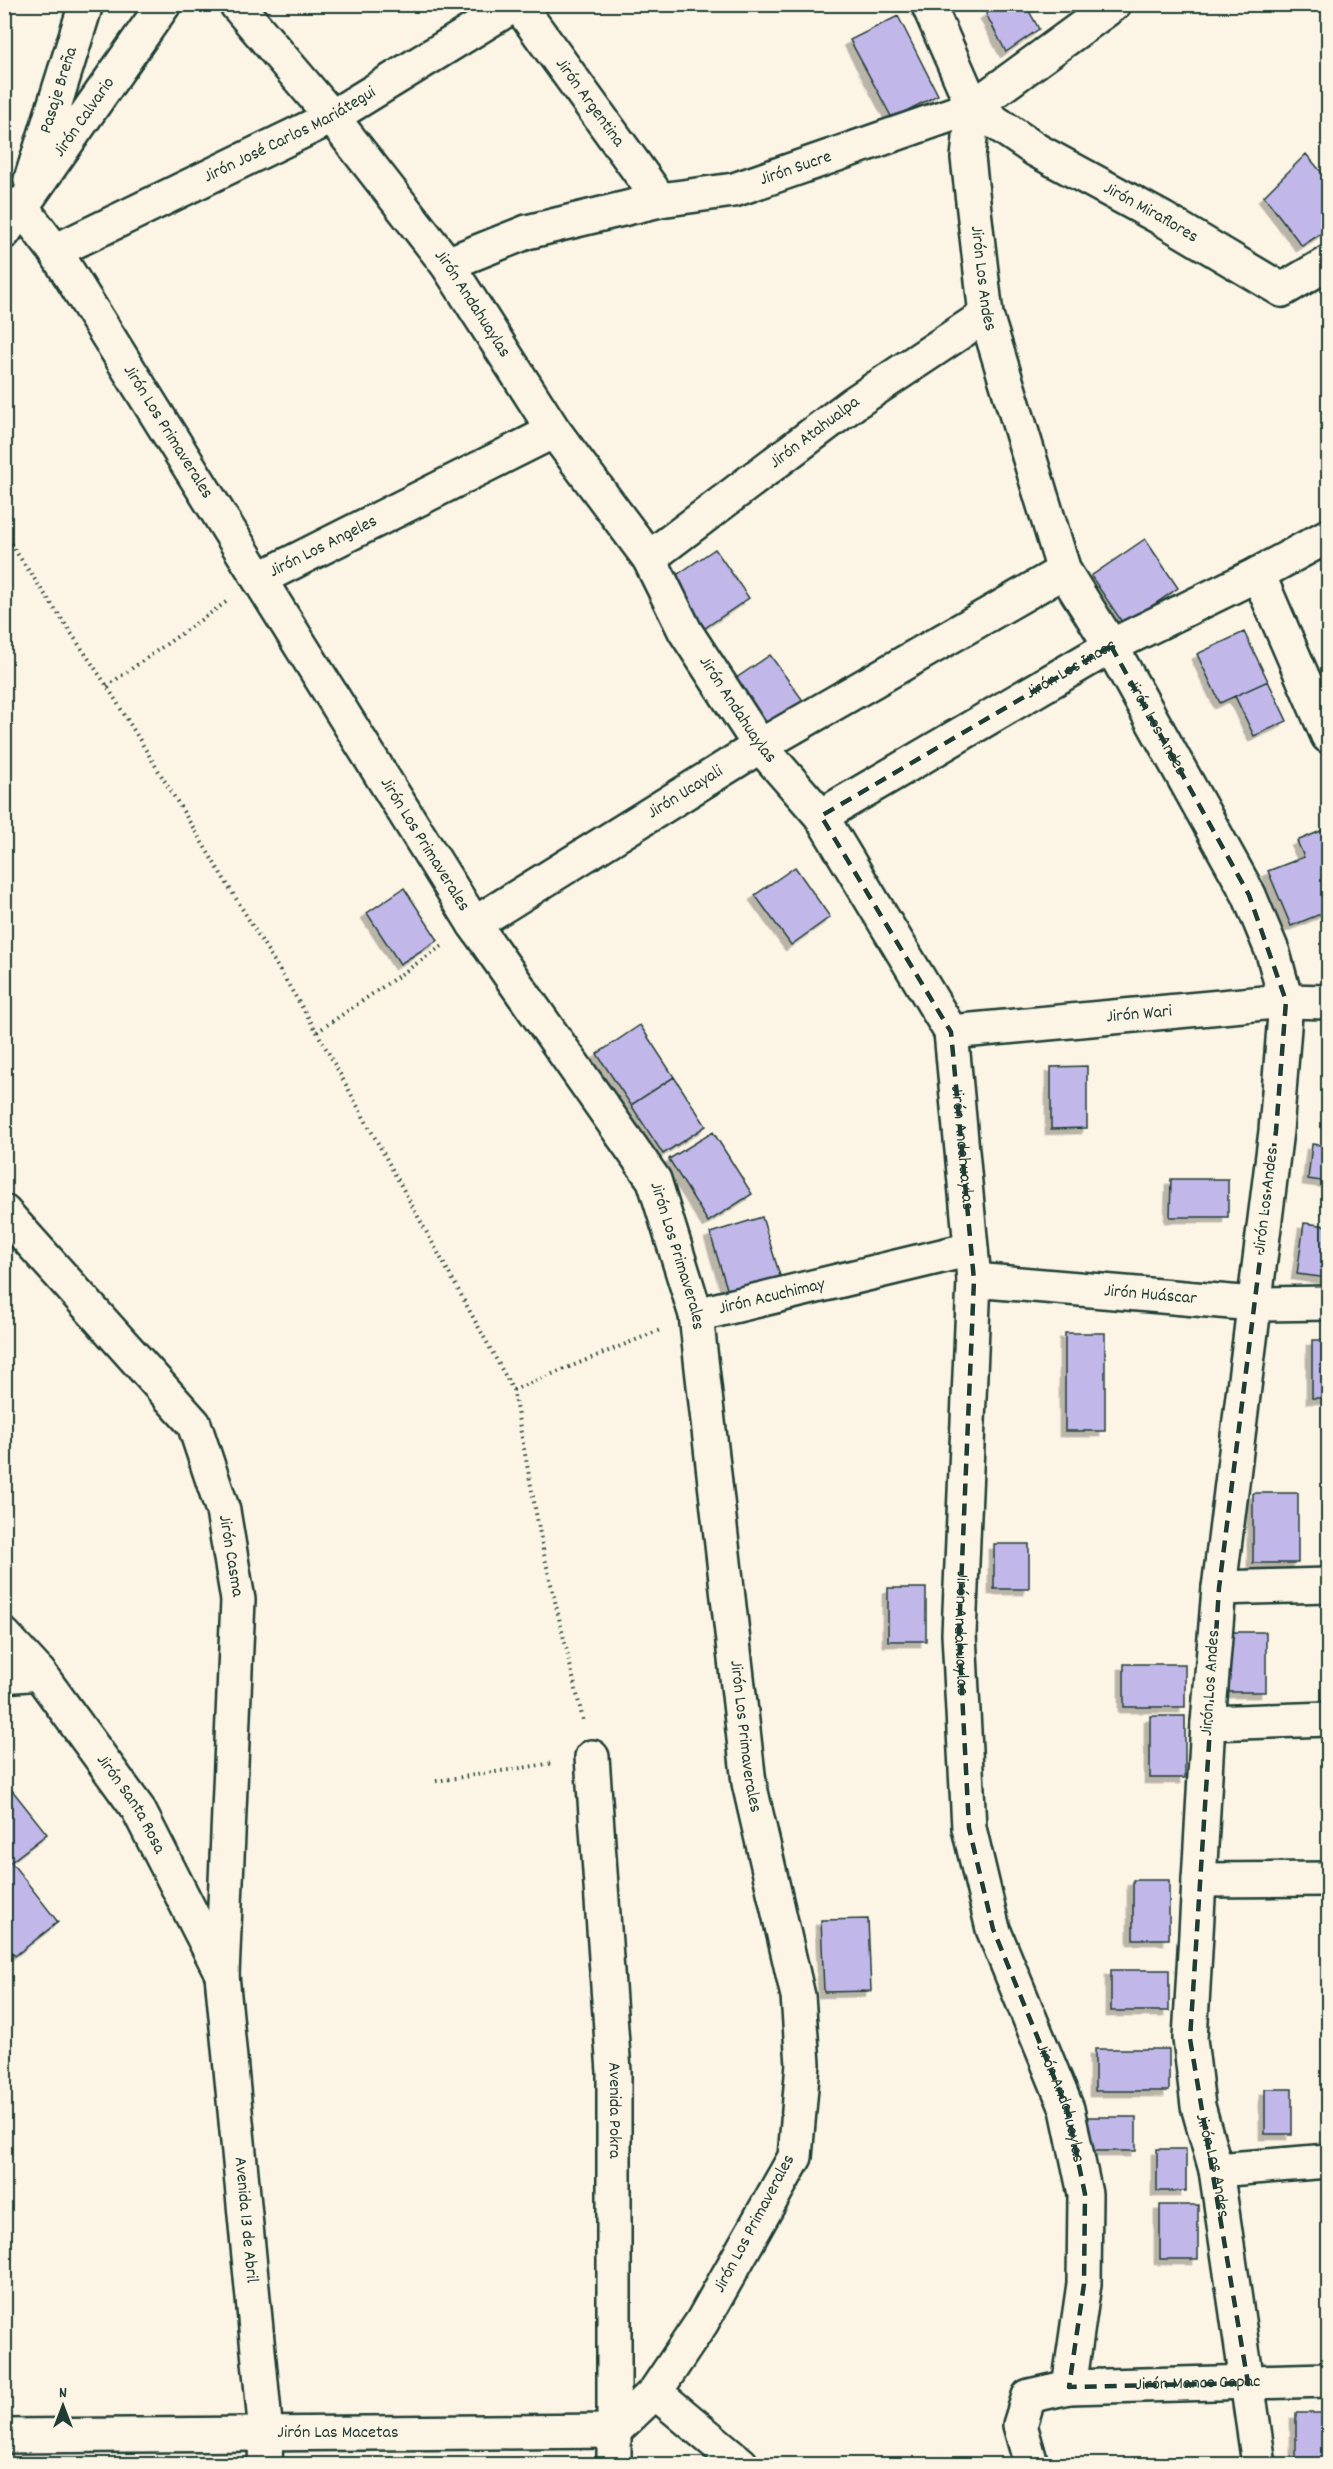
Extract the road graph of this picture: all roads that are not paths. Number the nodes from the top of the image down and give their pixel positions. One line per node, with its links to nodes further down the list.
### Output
1 (86, 4): 10 (street, Pasaje Breña)
2 (164, 4): 10 (street, Jirón Calvario)
3 (236, 4): 8 (street, Jirón Andahuaylas)
4 (517, 4): 8 (street, Jirón José Carlos Mariátegui); 9 (street, Jirón Argentina)
5 (928, 4): 7 (street, Jirón Los Andes)
6 (1114, 4): 7 (street, Jirón Sucre)
7 (973, 107): 9 (street, Jirón Sucre); 12 (street, Jirón Miraflores); 14 (street, Jirón Los Andes)
8 (332, 117): 11 (street, Jirón José Carlos Mariátegui); 13 (street, Jirón Andahuaylas)
9 (660, 200): 13 (street, Jirón Sucre)
10 (11, 215): 11 (street, Jirón Los Primaverales)
11 (55, 251): 20 (street, Jirón Los Primaverales)
12 (1329, 263)
13 (447, 264): 15 (street, Jirón Andahuaylas)
14 (986, 315): 17 (street, Jirón Atahualpa); 18 (street, Jirón Los Andes)
15 (554, 431): 17 (street, Jirón Andahuaylas); 20 (street, Jirón Los Angeles)
16 (1329, 536): 19 (street, Jirón Los Incas)
17 (649, 558): 23 (street, Jirón Andahuaylas)
18 (1064, 570): 21 (street, Jirón Los Andes); 23 (street, Jirón Ucayali)
19 (1258, 574): 21 (street, Jirón Los Incas); 22 (street)
20 (259, 579): 25 (street, Jirón Los Primaverales)
21 (1111, 646): 24 (street, Jirón Los Incas); 26 (street, Jirón Los Andes)
22 (1329, 736)
23 (760, 746): 24 (street, Jirón Andahuaylas); 25 (street, Jirón Ucayali)
24 (820, 816): 28 (street, Jirón Andahuaylas)
25 (474, 924): 33 (street, Jirón Los Primaverales)
26 (1286, 1001): 27 (street, Jirón Wari); 28 (street, Jirón Wari); 32 (street, Jirón Los Andes)
27 (1329, 1002)
28 (951, 1032): 30 (street, Jirón Andahuaylas)
29 (4, 1212): 44 (street, Jirón Casma)
30 (972, 1265): 32 (street, Jirón Huáscar); 33 (street, Jirón Acuchimay); 49 (street, Jirón Andahuaylas)
31 (1329, 1303): 32 (street, Jirón Huáscar)
32 (1254, 1304): 35 (street, Jirón Los Andes)
33 (696, 1315): 50 (street, Jirón Los Primaverales)
34 (1329, 1585): 35 (street)
35 (1219, 1588): 40 (street, Jirón Los Andes)
36 (4, 1635): 37 (street)
37 (39, 1673): 38 (street); 44 (street, Jirón Santa Rosa)
38 (4, 1676)
39 (1329, 1719): 40 (street)
40 (1208, 1723): 43 (street, Jirón Los Andes)
41 (592, 1757): 51 (street, Avenida Pokra)
42 (1329, 1879): 43 (street)
43 (1199, 1880): 46 (street, Jirón Los Andes)
44 (222, 1975): 53 (street, Avenida 13 de Abril)
45 (1329, 2161): 46 (street)
46 (1216, 2170): 48 (street, Jirón Los Andes)
47 (1329, 2380): 48 (street, Jirón Manco Capac)
48 (1248, 2383): 49 (street, Jirón Manco Capac); 57 (street, Jirón Los Andes)
49 (1069, 2387): 56 (street)
50 (655, 2392): 51 (street); 55 (street)
51 (614, 2431): 53 (street, Jirón Las Macetas); 54 (street, Avenida Pokra)
52 (4, 2436): 53 (street, Jirón Las Macetas)
53 (265, 2449)
54 (614, 2464)
55 (741, 2464)
56 (1031, 2464)
57 (1259, 2464)

